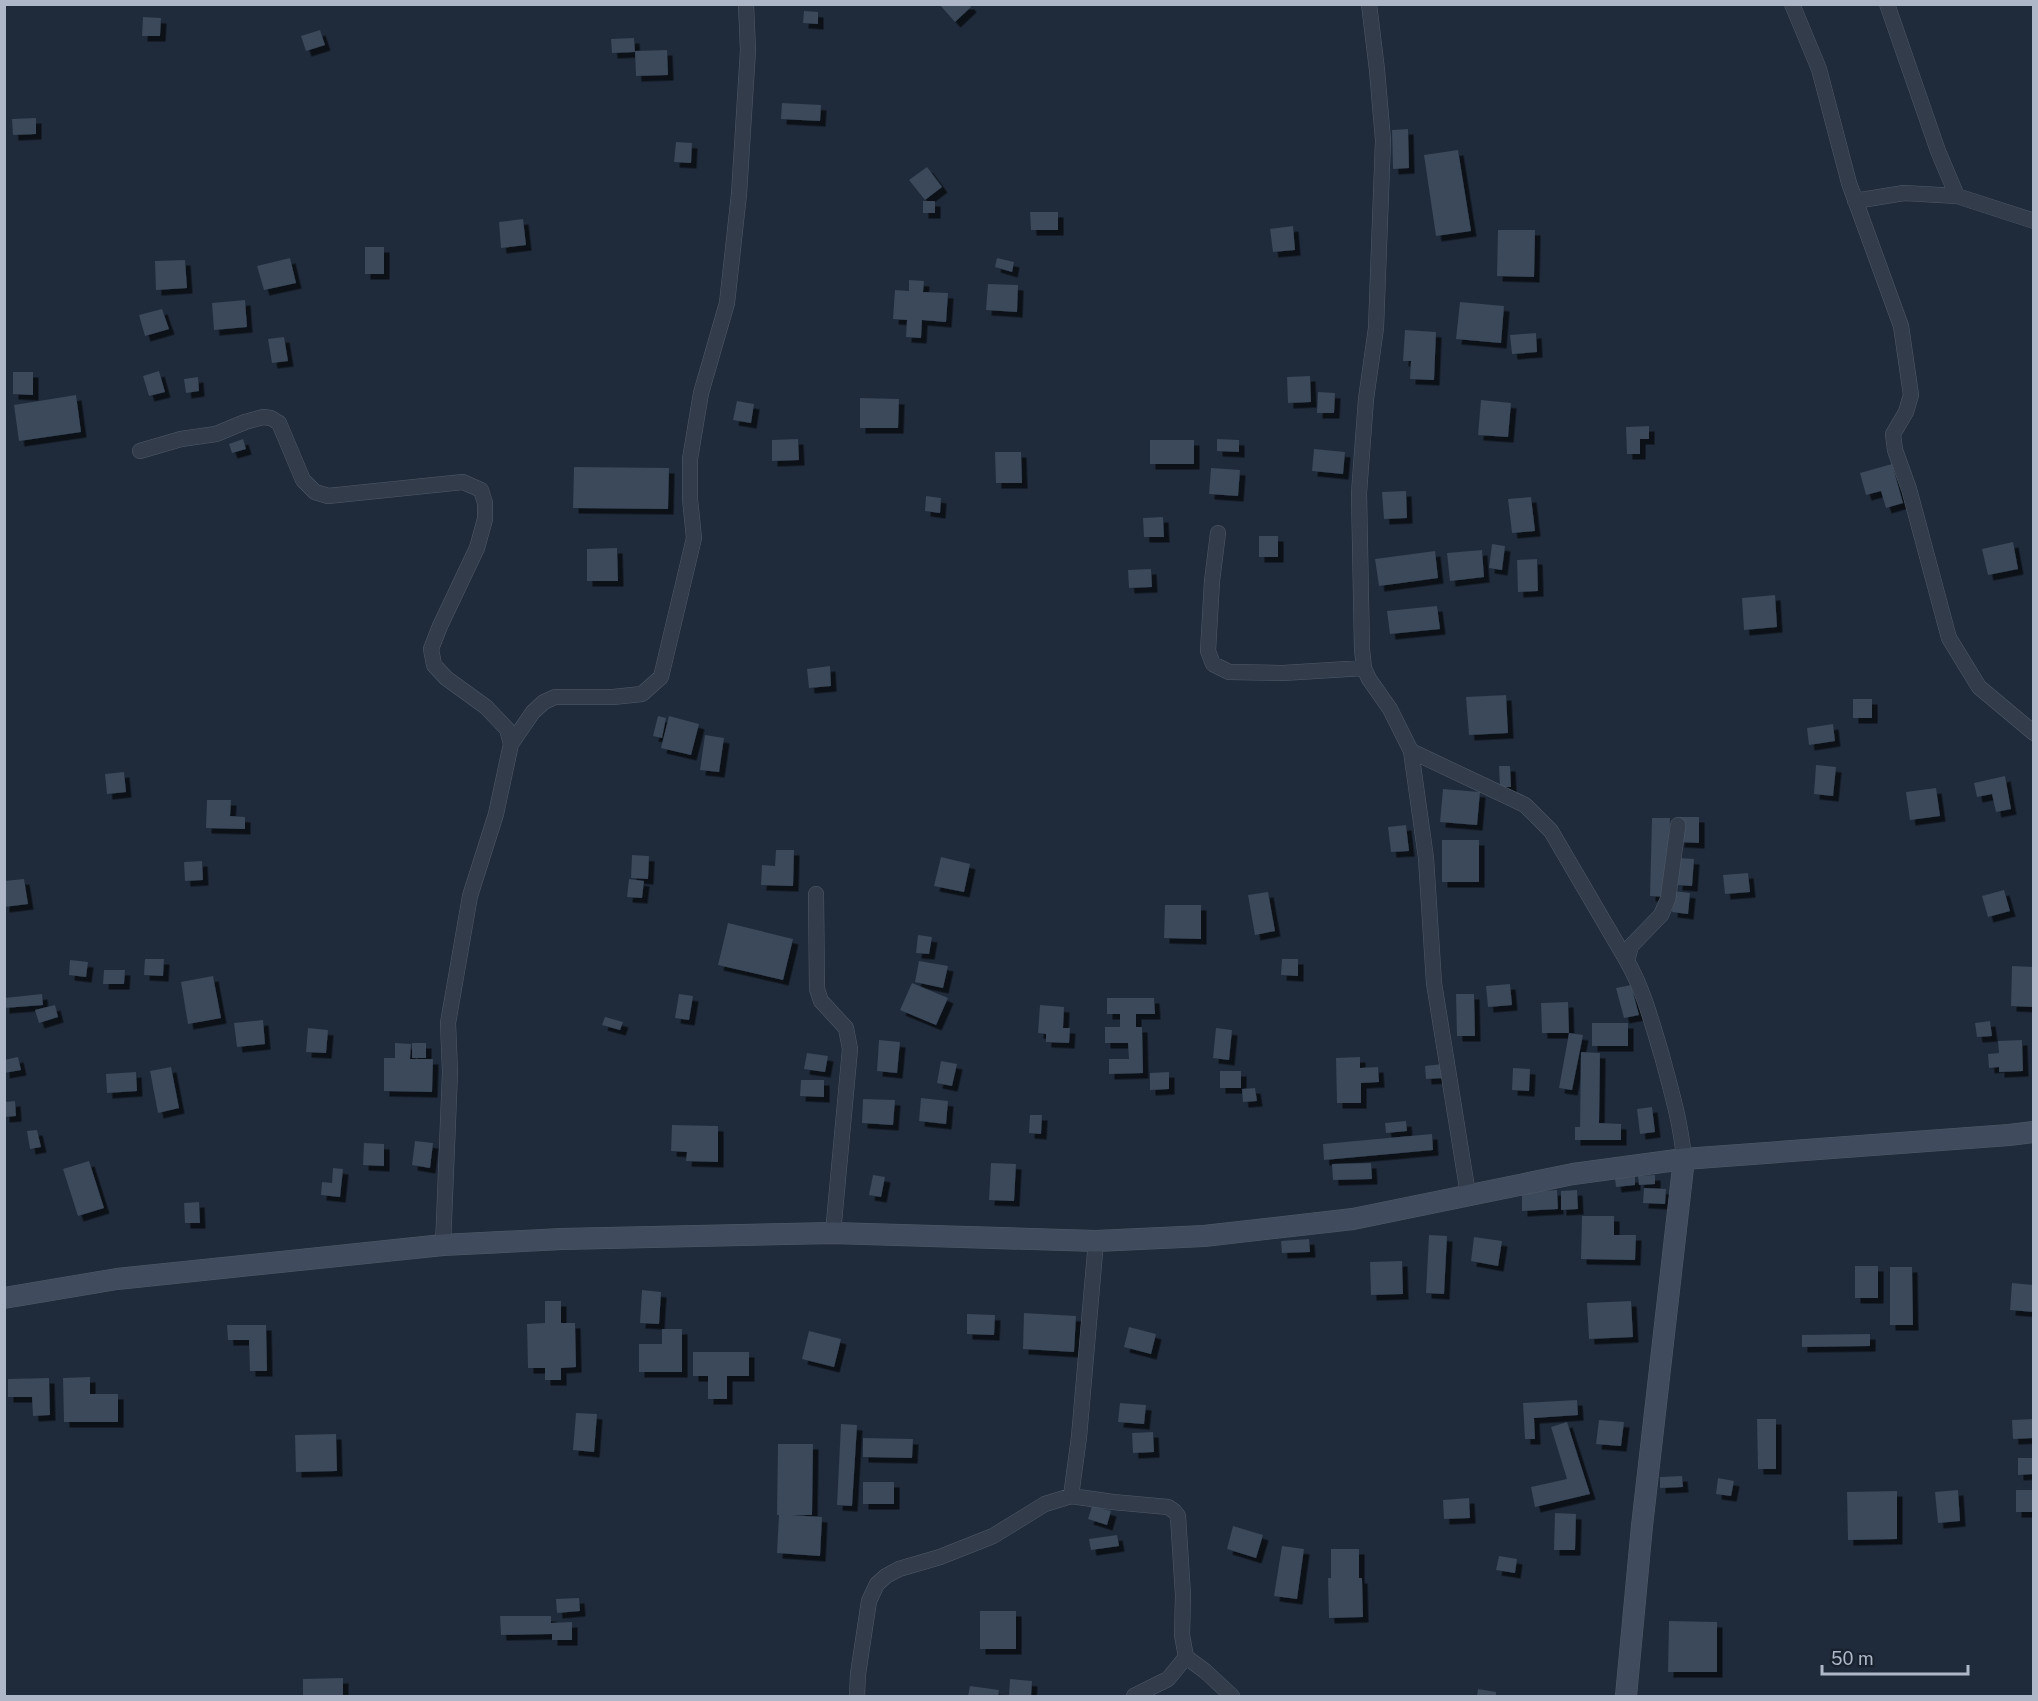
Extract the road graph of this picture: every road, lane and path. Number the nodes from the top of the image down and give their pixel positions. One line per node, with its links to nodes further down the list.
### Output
1 (746, 4): 12 (street)
2 (1369, 4): 10 (street)
3 (1792, 4): 6 (street)
4 (1887, 4): 5 (street)
5 (1957, 196): 6 (street); 7 (street)
6 (1855, 201): 11 (street)
7 (2034, 221)
8 (140, 451): 12 (street)
9 (1218, 534): 10 (street)
10 (1364, 668): 13 (street)
11 (2034, 733)
12 (511, 744): 22 (street)
13 (1411, 752): 16 (street); 19 (street)
14 (1678, 825): 16 (street)
15 (816, 894): 20 (street)
16 (1627, 961): 18 (street)
17 (2034, 1132): 18 (main road)
18 (1684, 1159): 19 (main road); 29 (main road)
19 (1468, 1194): 21 (main road)
20 (833, 1233): 21 (main road); 22 (main road)
21 (1096, 1241): 24 (street)
22 (443, 1245): 23 (main road)
23 (4, 1298)
24 (1071, 1496): 25 (street); 26 (street)
25 (1186, 1658): 27 (street); 28 (street)
26 (857, 1696)
27 (1134, 1696)
28 (1232, 1696)
29 (1626, 1696)

